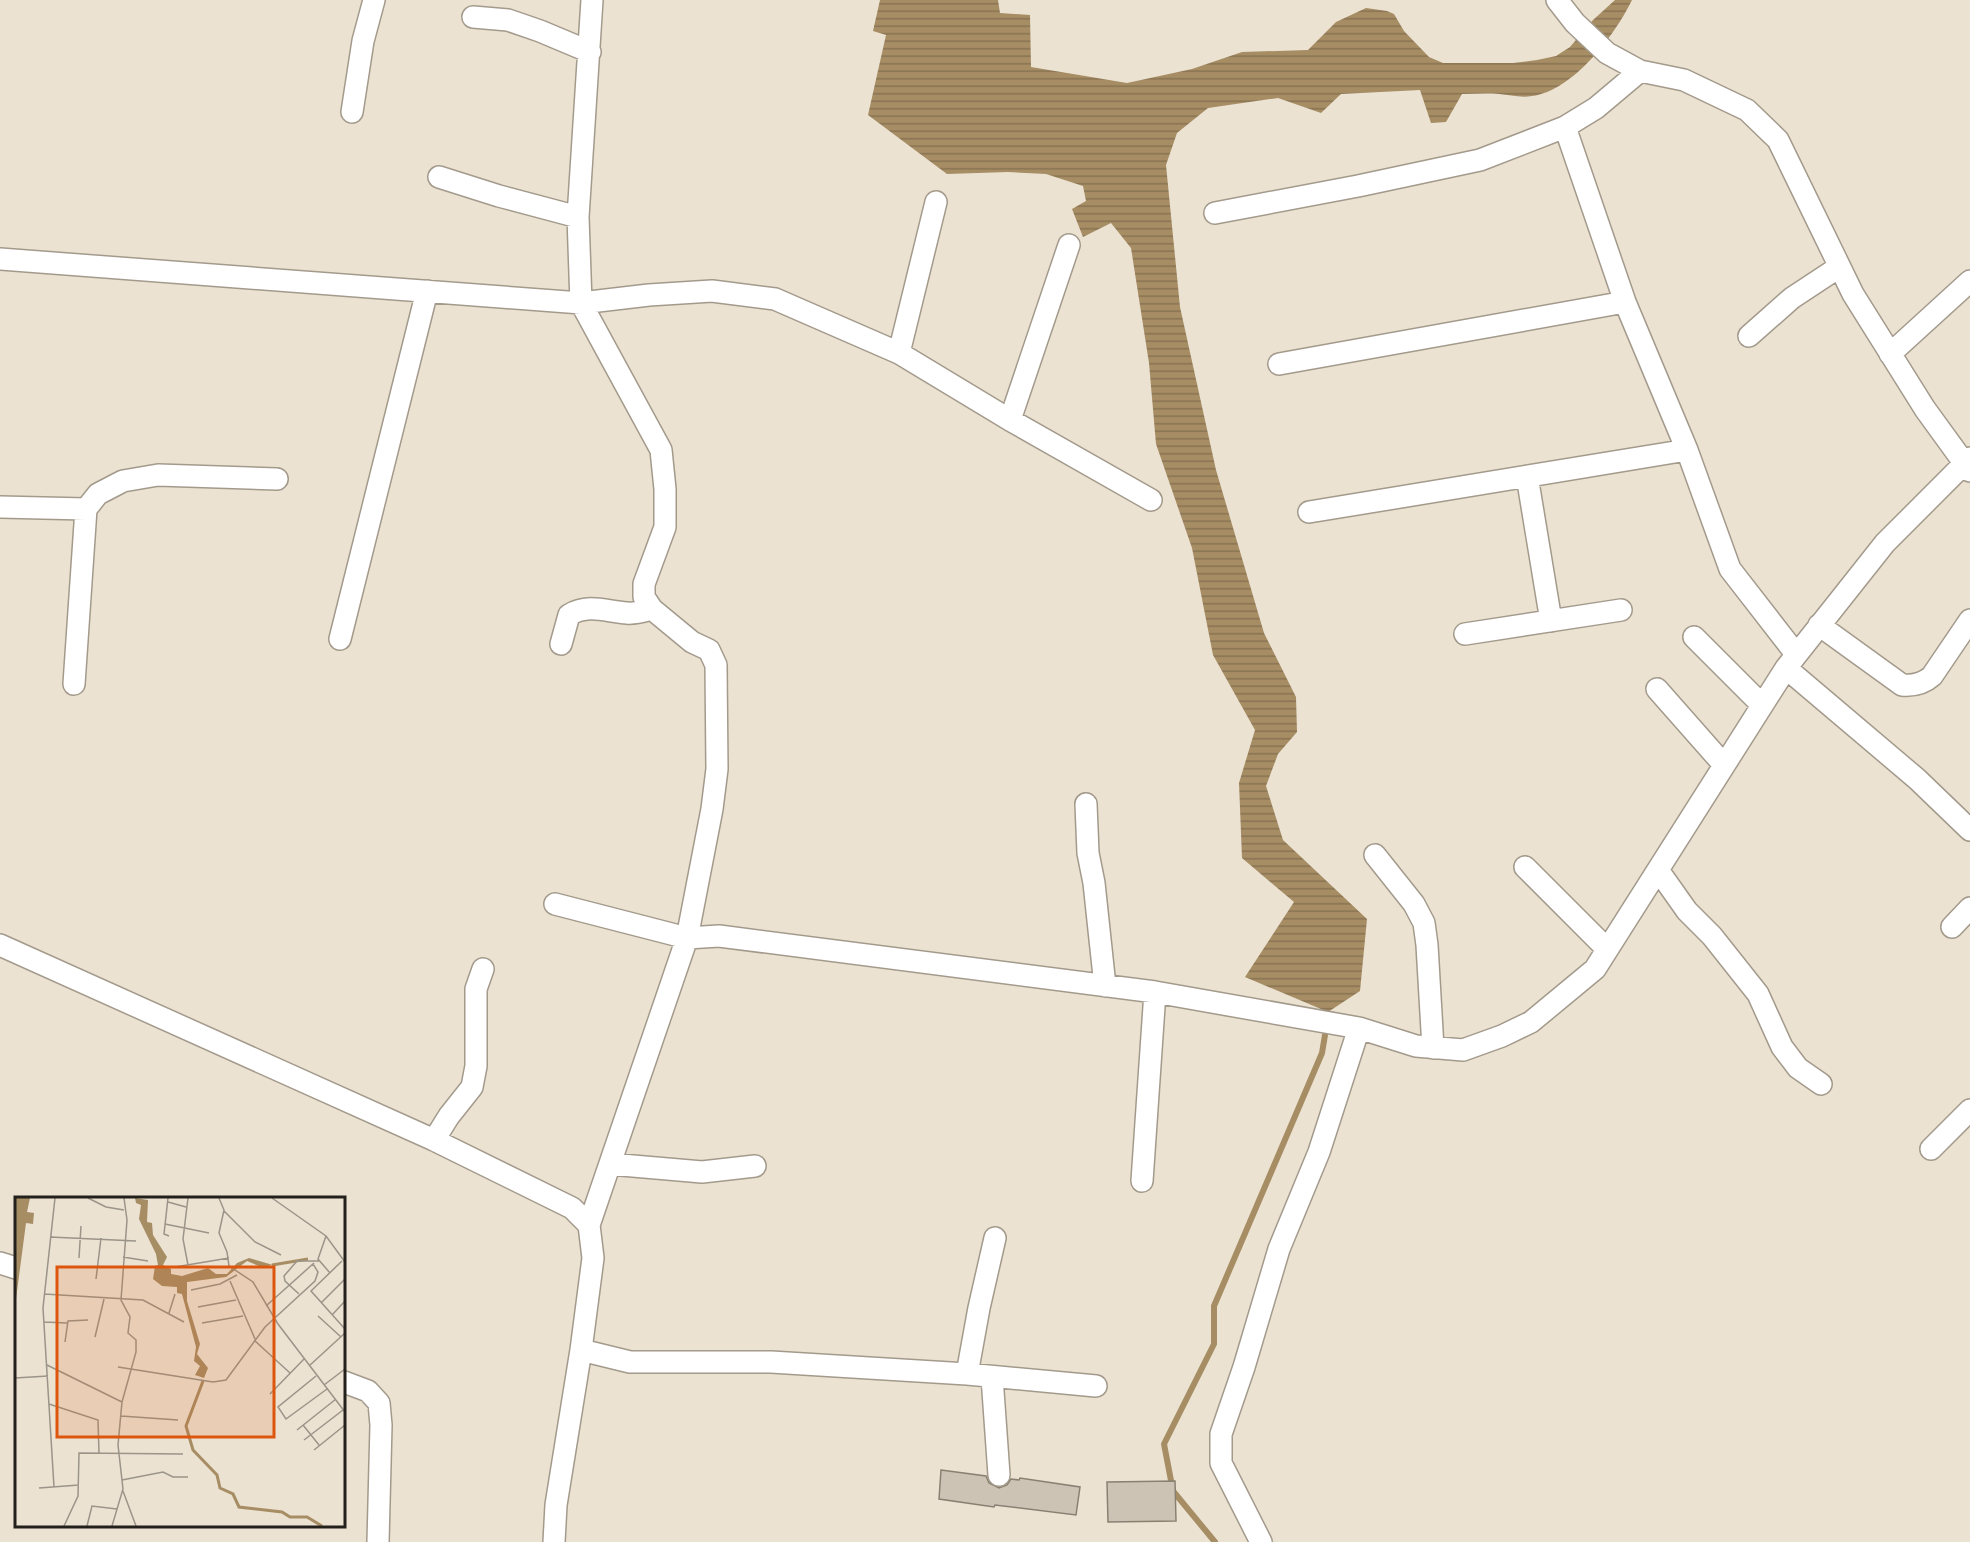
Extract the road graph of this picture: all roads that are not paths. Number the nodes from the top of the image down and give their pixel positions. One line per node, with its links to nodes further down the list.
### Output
1 (374, 0): 7 (street)
2 (592, 0): 5 (street)
3 (1557, 0): 6 (street)
4 (473, 17): 5 (street)
5 (590, 52): 12 (street)
6 (1640, 71): 8 (street); 15 (street)
7 (352, 112)
8 (1566, 127): 11 (street); 18 (street)
9 (439, 177): 12 (street)
10 (936, 202): 21 (street)
11 (1215, 213)
12 (578, 217): 19 (street)
13 (1069, 245): 24 (street)
14 (0, 259): 17 (street)
15 (1839, 267): 20 (street); 22 (street)
16 (1970, 281): 22 (street)
17 (427, 291): 19 (street); 40 (street)
18 (1625, 302): 23 (street); 25 (street)
19 (582, 303): 21 (street); 33 (street)
20 (1749, 336)
21 (899, 353): 24 (street)
22 (1890, 354): 26 (street)
23 (1278, 364)
24 (1010, 420): 29 (street)
25 (1687, 450): 27 (street); 42 (street)
26 (1968, 464): 37 (street)
27 (1527, 476): 32 (street); 36 (street)
28 (277, 479): 31 (street)
29 (1151, 500)
30 (0, 507): 31 (street)
31 (86, 509): 43 (street)
32 (1309, 512)
33 (652, 609): 41 (street); 55 (street)
34 (1621, 610): 36 (street)
35 (1970, 620): 37 (street)
36 (1551, 621): 38 (street)
37 (1820, 625): 42 (street)
38 (1465, 634)
39 (1694, 637): 45 (street)
40 (340, 639)
41 (561, 644)
42 (1791, 661): 45 (street); 48 (street)
43 (74, 684)
44 (1657, 689): 46 (street)
45 (1762, 705): 46 (street)
46 (1725, 765): 51 (street)
47 (1086, 804): 59 (street)
48 (1970, 830)
49 (1376, 855): 62 (street)
50 (1525, 867): 57 (street)
51 (1658, 870): 57 (street); 63 (street)
52 (555, 904): 55 (street)
53 (1970, 908): 54 (street)
54 (1952, 927)
55 (687, 938): 59 (street); 67 (street)
56 (0, 945): 65 (street)
57 (1607, 949): 62 (street)
58 (483, 969): 65 (street)
59 (1105, 986): 60 (street)
60 (1155, 992): 61 (street); 69 (street)
61 (1359, 1028): 62 (street); 82 (street)
62 (1433, 1048)
63 (1821, 1084)
64 (1970, 1110): 66 (street)
65 (434, 1140): 70 (street)
66 (1932, 1149)
67 (610, 1164): 68 (street); 70 (street)
68 (755, 1166)
69 (1142, 1181)
70 (589, 1225): 74 (street)
71 (995, 1238): 75 (street)
72 (0, 1263): 73 (street)
73 (15, 1269)
74 (581, 1350): 75 (street); 81 (street)
75 (967, 1374): 76 (street)
76 (992, 1377): 78 (street); 79 (street)
77 (345, 1383): 80 (street)
78 (1096, 1386)
79 (999, 1475)
80 (378, 1542)
81 (554, 1542)
82 (1262, 1542)

